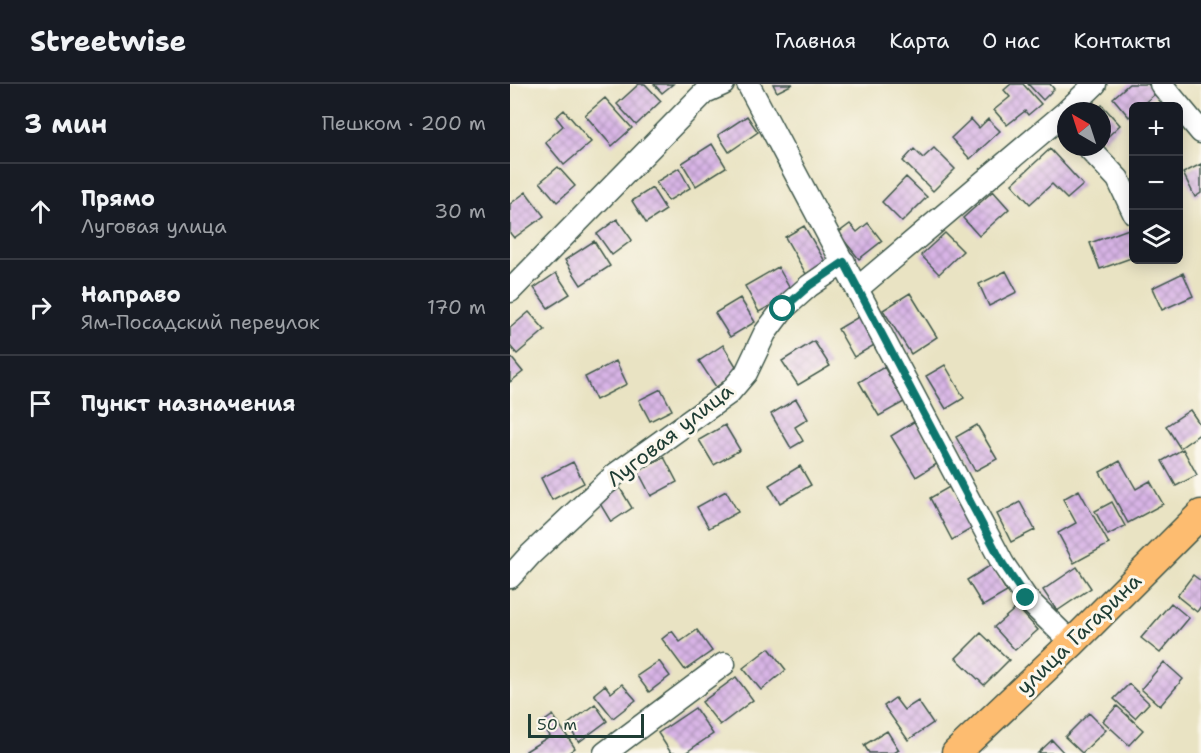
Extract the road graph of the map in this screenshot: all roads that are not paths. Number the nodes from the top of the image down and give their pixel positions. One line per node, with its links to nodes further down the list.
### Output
1 (723, 84): 12 (street)
2 (748, 84): 10 (street)
3 (1095, 84): 5 (street)
4 (1161, 84): 7 (street)
5 (1078, 102)
6 (1057, 123): 11 (street)
7 (1201, 132)
8 (1096, 156): 9 (street)
9 (1133, 210)
10 (844, 262): 11 (street); 14 (street, Луговая улица)
11 (858, 288): 15 (street)
12 (510, 291)
13 (1201, 514): 15 (main road, улица Гагарина)
14 (510, 578)
15 (1072, 643): 18 (main road, улица Гагарина)
16 (724, 664): 17 (street)
17 (605, 753)
18 (956, 753)

